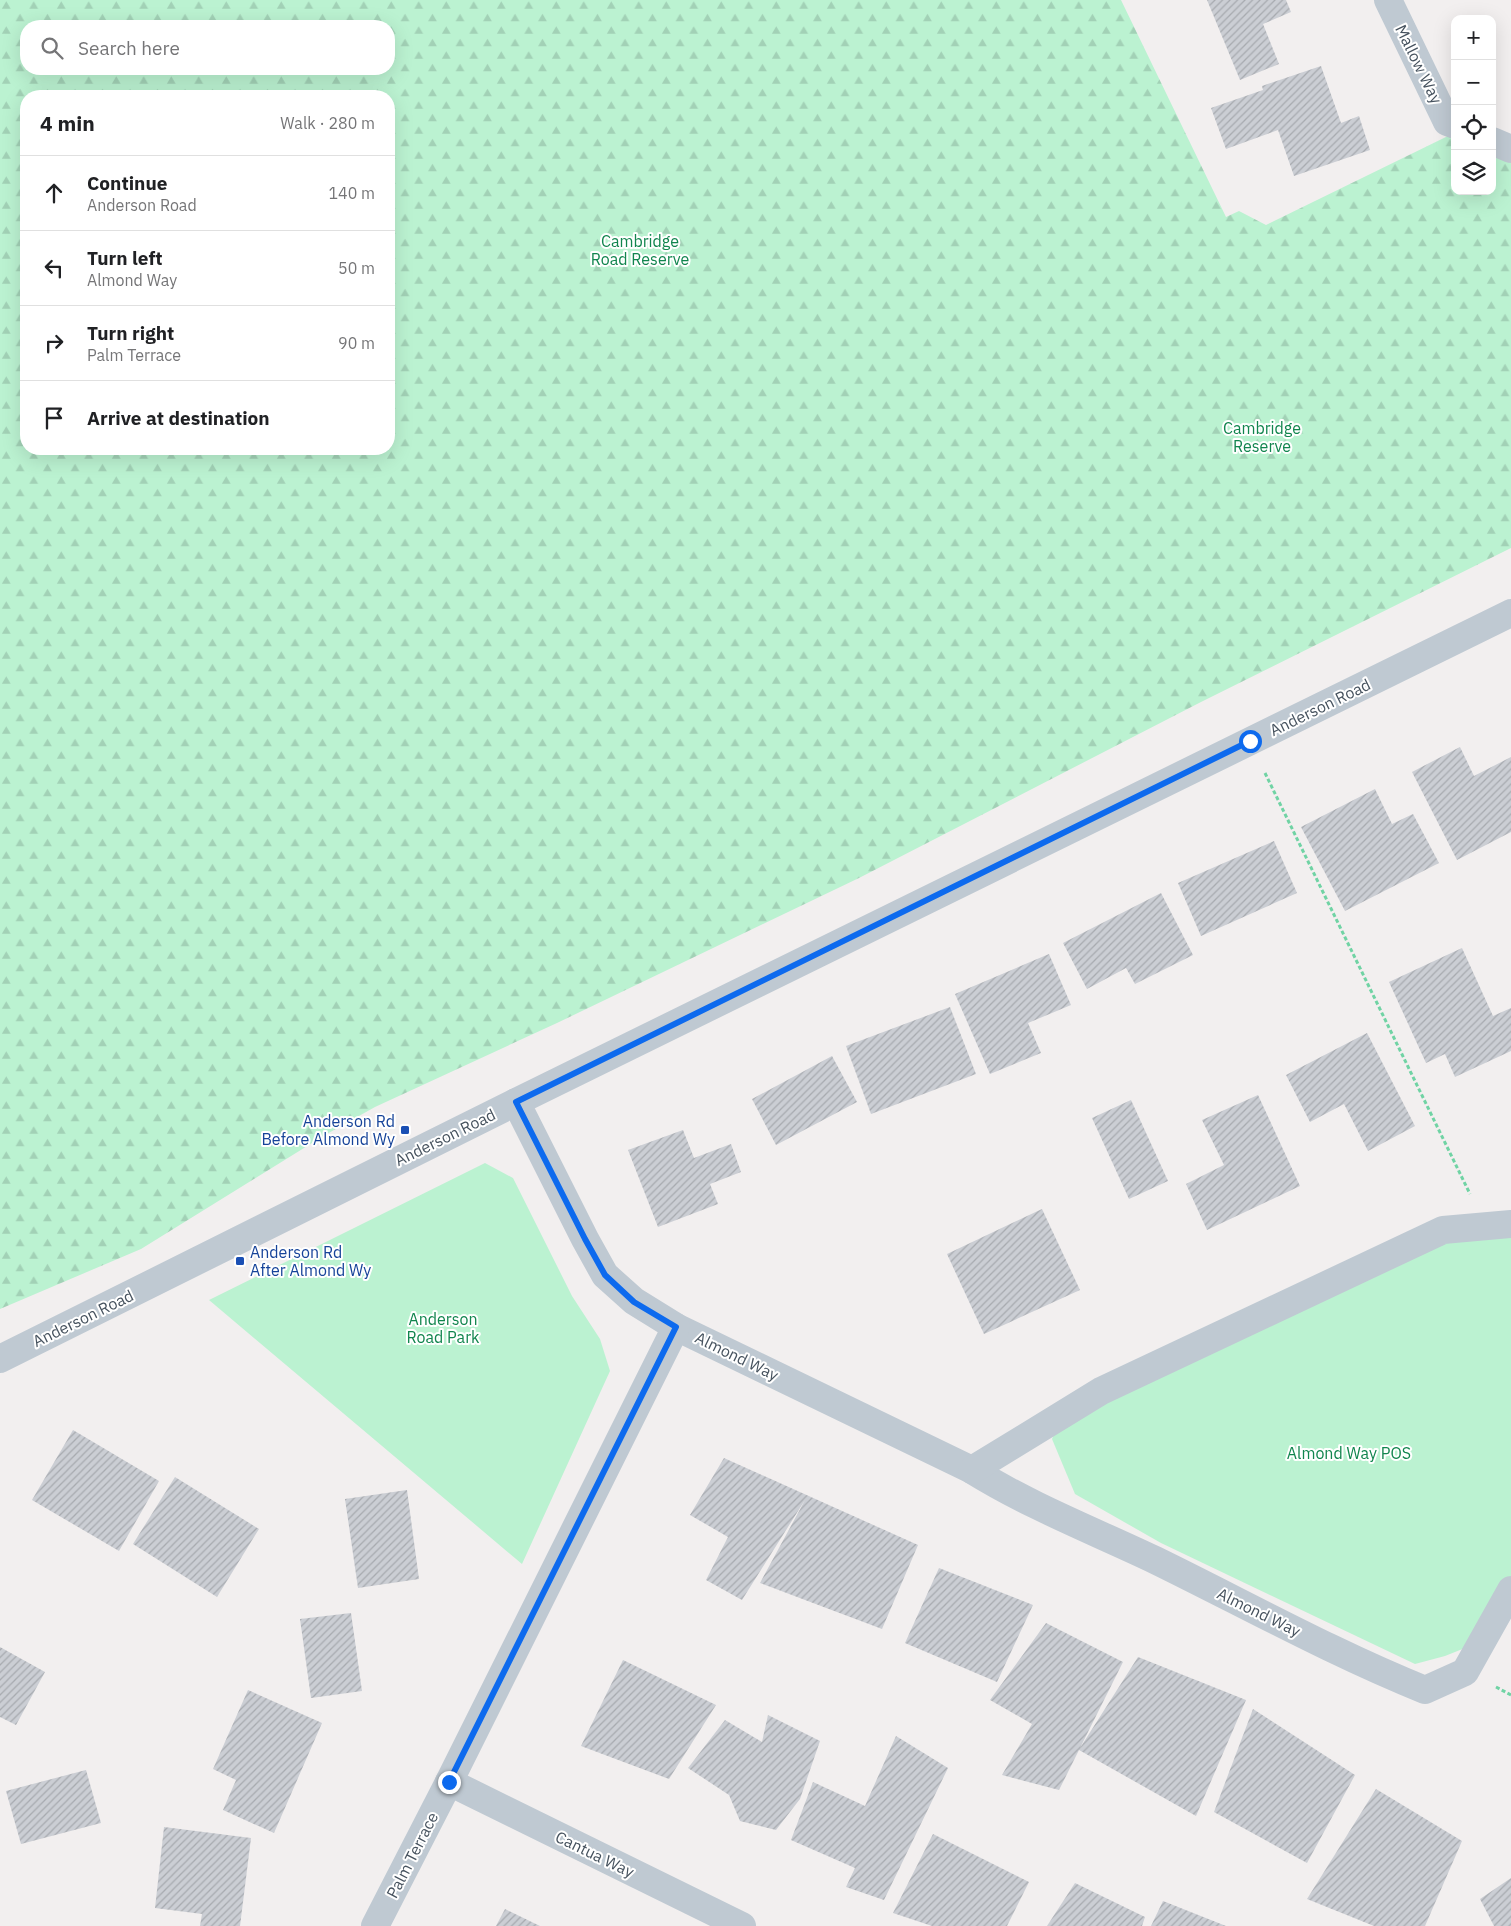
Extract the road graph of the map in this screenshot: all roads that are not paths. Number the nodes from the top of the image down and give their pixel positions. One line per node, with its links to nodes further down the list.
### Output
1 (1388, 0): 2 (street, Mallow Way)
2 (1451, 124)
3 (1496, 143): 4 (street)
4 (1511, 149)
5 (1511, 613): 6 (street, Anderson Road)
6 (516, 1102): 8 (street, Almond Way); 9 (street, Anderson Road)
7 (1498, 1225): 10 (street)
8 (676, 1327): 10 (street, Almond Way); 12 (street, Palm Terrace)
9 (0, 1359)
10 (972, 1470): 11 (street, Almond Way)
11 (1511, 1590)
12 (449, 1782): 13 (street, Palm Terrace); 14 (street, Cantua Way)
13 (375, 1926)
14 (742, 1926)

